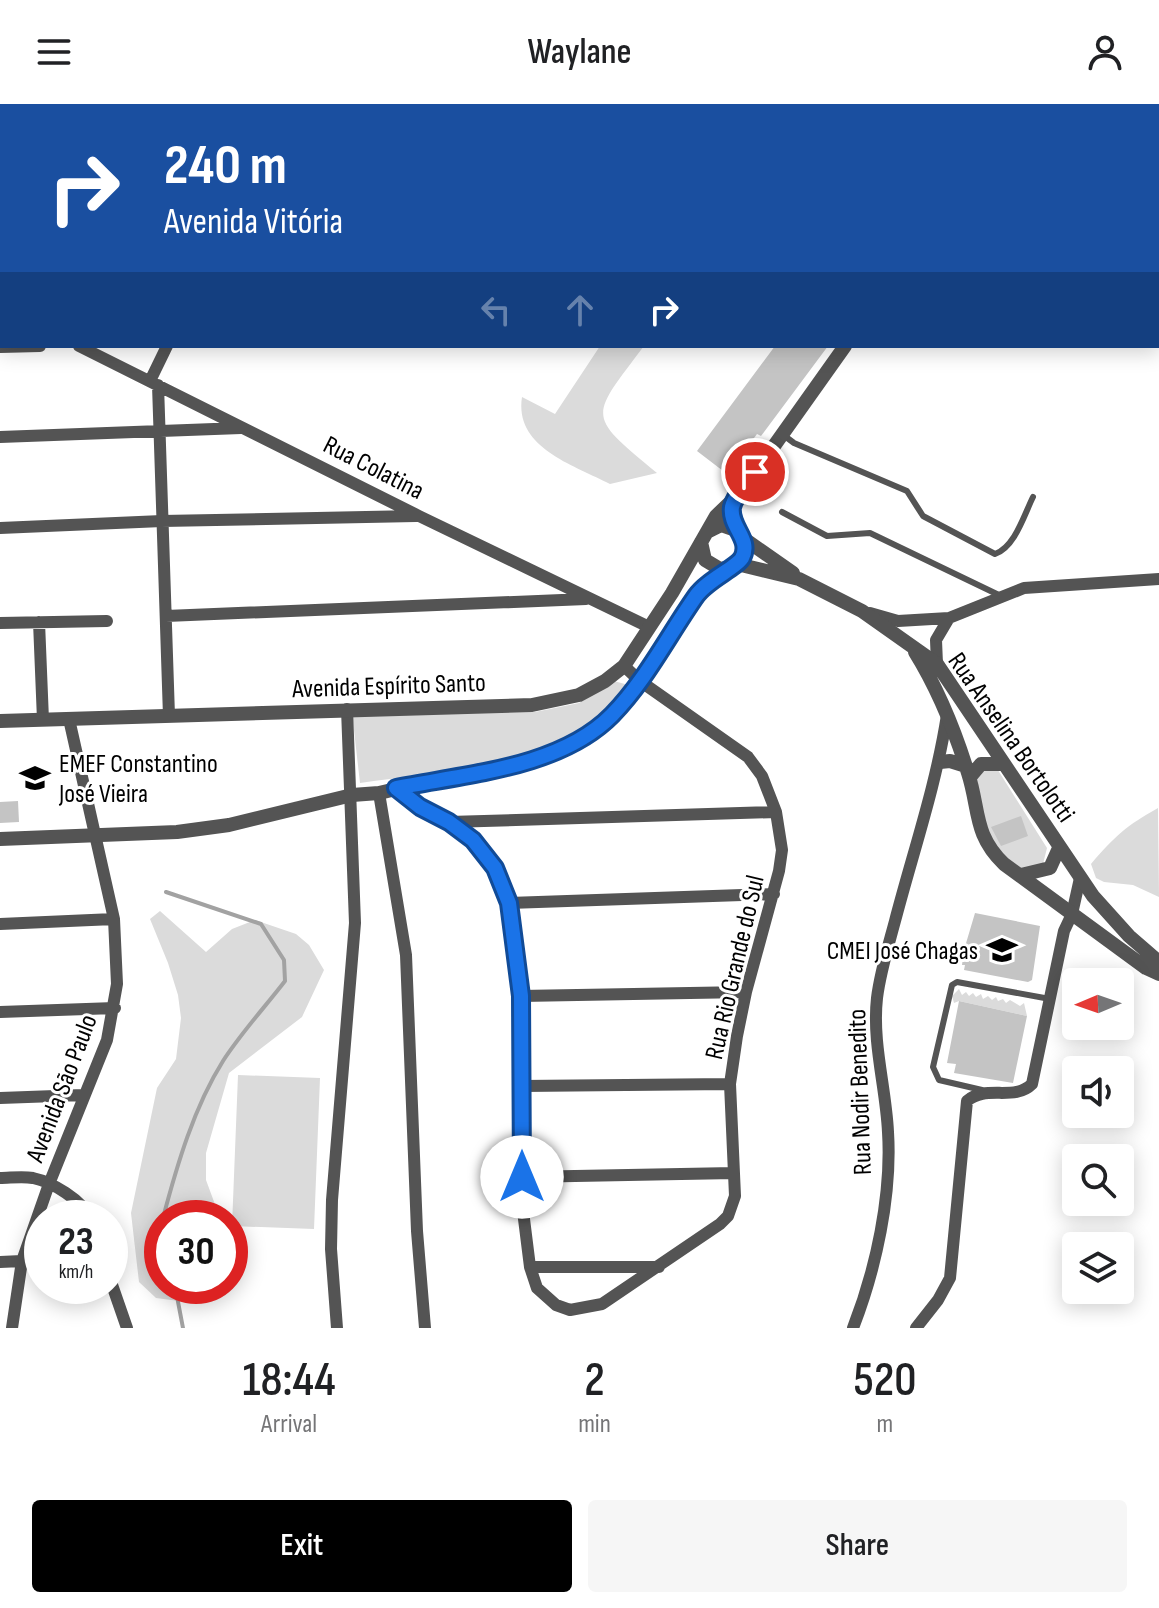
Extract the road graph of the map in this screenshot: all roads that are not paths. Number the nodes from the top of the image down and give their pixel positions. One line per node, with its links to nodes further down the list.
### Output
1 (83, 348): 4 (street, Rua Colatina)
2 (166, 348): 4 (street)
3 (843, 348): 7 (street, Avenida Espírito Santo)
4 (154, 383): 5 (street, Rua Colatina); 6 (street)
5 (244, 428): 6 (street); 12 (street, Rua Colatina)
6 (159, 431): 8 (street); 13 (street)
7 (782, 434): 9 (lane); 10 (street, Avenida Espírito Santo)
8 (0, 437)
9 (1033, 497)
10 (736, 498): 15 (street); 16 (street, Avenida Espírito Santo)
11 (782, 512): 20 (lane)
12 (419, 516): 13 (street); 21 (street, Rua Colatina)
13 (162, 521): 14 (street); 23 (street)
14 (0, 528)
15 (741, 534): 16 (street); 17 (street); 18 (street)
16 (704, 537): 17 (street); 28 (street, Avenida Espírito Santo)
17 (733, 566): 18 (street); 32 (street)
18 (799, 579): 22 (street)
19 (1159, 579): 20 (street)
20 (1001, 596): 24 (street)
21 (589, 599): 23 (street); 28 (street, Rua Colatina)
22 (862, 611): 24 (street); 29 (street)
23 (166, 616): 35 (street)
24 (949, 618): 30 (street)
25 (107, 621): 26 (street)
26 (39, 622): 27 (street); 37 (street)
27 (0, 623)
28 (649, 627): 31 (street, Avenida Espírito Santo)
29 (912, 648): 30 (street, Rua Anselina Bortolotti); 34 (street, Rua Anselina Bortolotti)
30 (937, 664): 40 (street, Rua Anselina Bortolotti)
31 (624, 666): 32 (street); 33 (street, Avenida Espírito Santo)
32 (637, 685): 42 (street); 45 (street, Rua Rio Grande do Sul)
33 (347, 709): 35 (street, Avenida Espírito Santo); 44 (street)
34 (947, 715): 39 (street, Rua Nodir Benedito); 41 (street, Rua Anselina Bortolotti)
35 (169, 716): 36 (street, Avenida Espírito Santo)
36 (69, 719): 37 (street, Avenida Espírito Santo); 47 (street, Avenida São Paulo)
37 (43, 720): 38 (street, Avenida Espírito Santo)
38 (0, 721)
39 (940, 762): 41 (street); 83 (street, Rua Nodir Benedito)
40 (1003, 764): 41 (street); 49 (street, Rua Anselina Bortolotti)
41 (968, 771): 50 (street, Rua Anselina Bortolotti)
42 (396, 788): 43 (street); 46 (street, Rua Rio Grande do Sul)
43 (379, 793): 44 (street); 82 (street)
44 (352, 795): 47 (street); 81 (street)
45 (776, 812): 46 (street); 52 (street, Rua Rio Grande do Sul)
46 (449, 822): 53 (street, Rua Rio Grande do Sul)
47 (95, 834): 48 (street); 55 (street, Avenida São Paulo)
48 (0, 839)
49 (1059, 848): 50 (street); 51 (street, Rua Anselina Bortolotti)
50 (1021, 875): 54 (street, Rua Anselina Bortolotti)
51 (1080, 878): 54 (street); 57 (street, Rua Anselina Bortolotti)
52 (774, 894): 53 (street); 59 (street, Rua Rio Grande do Sul)
53 (509, 903): 60 (street, Rua Rio Grande do Sul)
54 (1072, 914): 58 (street, Rua Anselina Bortolotti); 61 (street)
55 (114, 919): 56 (street); 62 (street, Avenida São Paulo)
56 (0, 924)
57 (1159, 962)
58 (1159, 974)
59 (746, 992): 60 (street); 64 (street, Rua Rio Grande do Sul)
60 (521, 996): 65 (street, Rua Rio Grande do Sul)
61 (1050, 999): 66 (street); 66 (lane)
62 (115, 1008): 63 (street); 67 (street, Avenida São Paulo)
63 (0, 1012)
64 (730, 1084): 65 (street); 69 (street, Rua Rio Grande do Sul)
65 (522, 1086): 70 (street, Rua Rio Grande do Sul)
66 (990, 1092): 84 (street)
67 (83, 1095): 68 (street); 72 (street, Avenida São Paulo)
68 (0, 1098)
69 (734, 1173): 70 (street); 77 (street, Rua Rio Grande do Sul)
70 (522, 1177): 76 (street, Rua Rio Grande do Sul)
71 (0, 1178): 72 (street)
72 (49, 1184): 73 (street); 74 (street, Avenida São Paulo)
73 (73, 1200)
74 (22, 1261): 75 (street); 79 (street, Avenida São Paulo)
75 (0, 1262)
76 (530, 1267): 77 (street); 77 (street, Rua Rio Grande do Sul)
77 (659, 1267)
78 (119, 1304): 80 (street)
79 (12, 1328)
80 (127, 1328)
81 (337, 1328)
82 (425, 1328)
83 (853, 1328)
84 (916, 1328)

